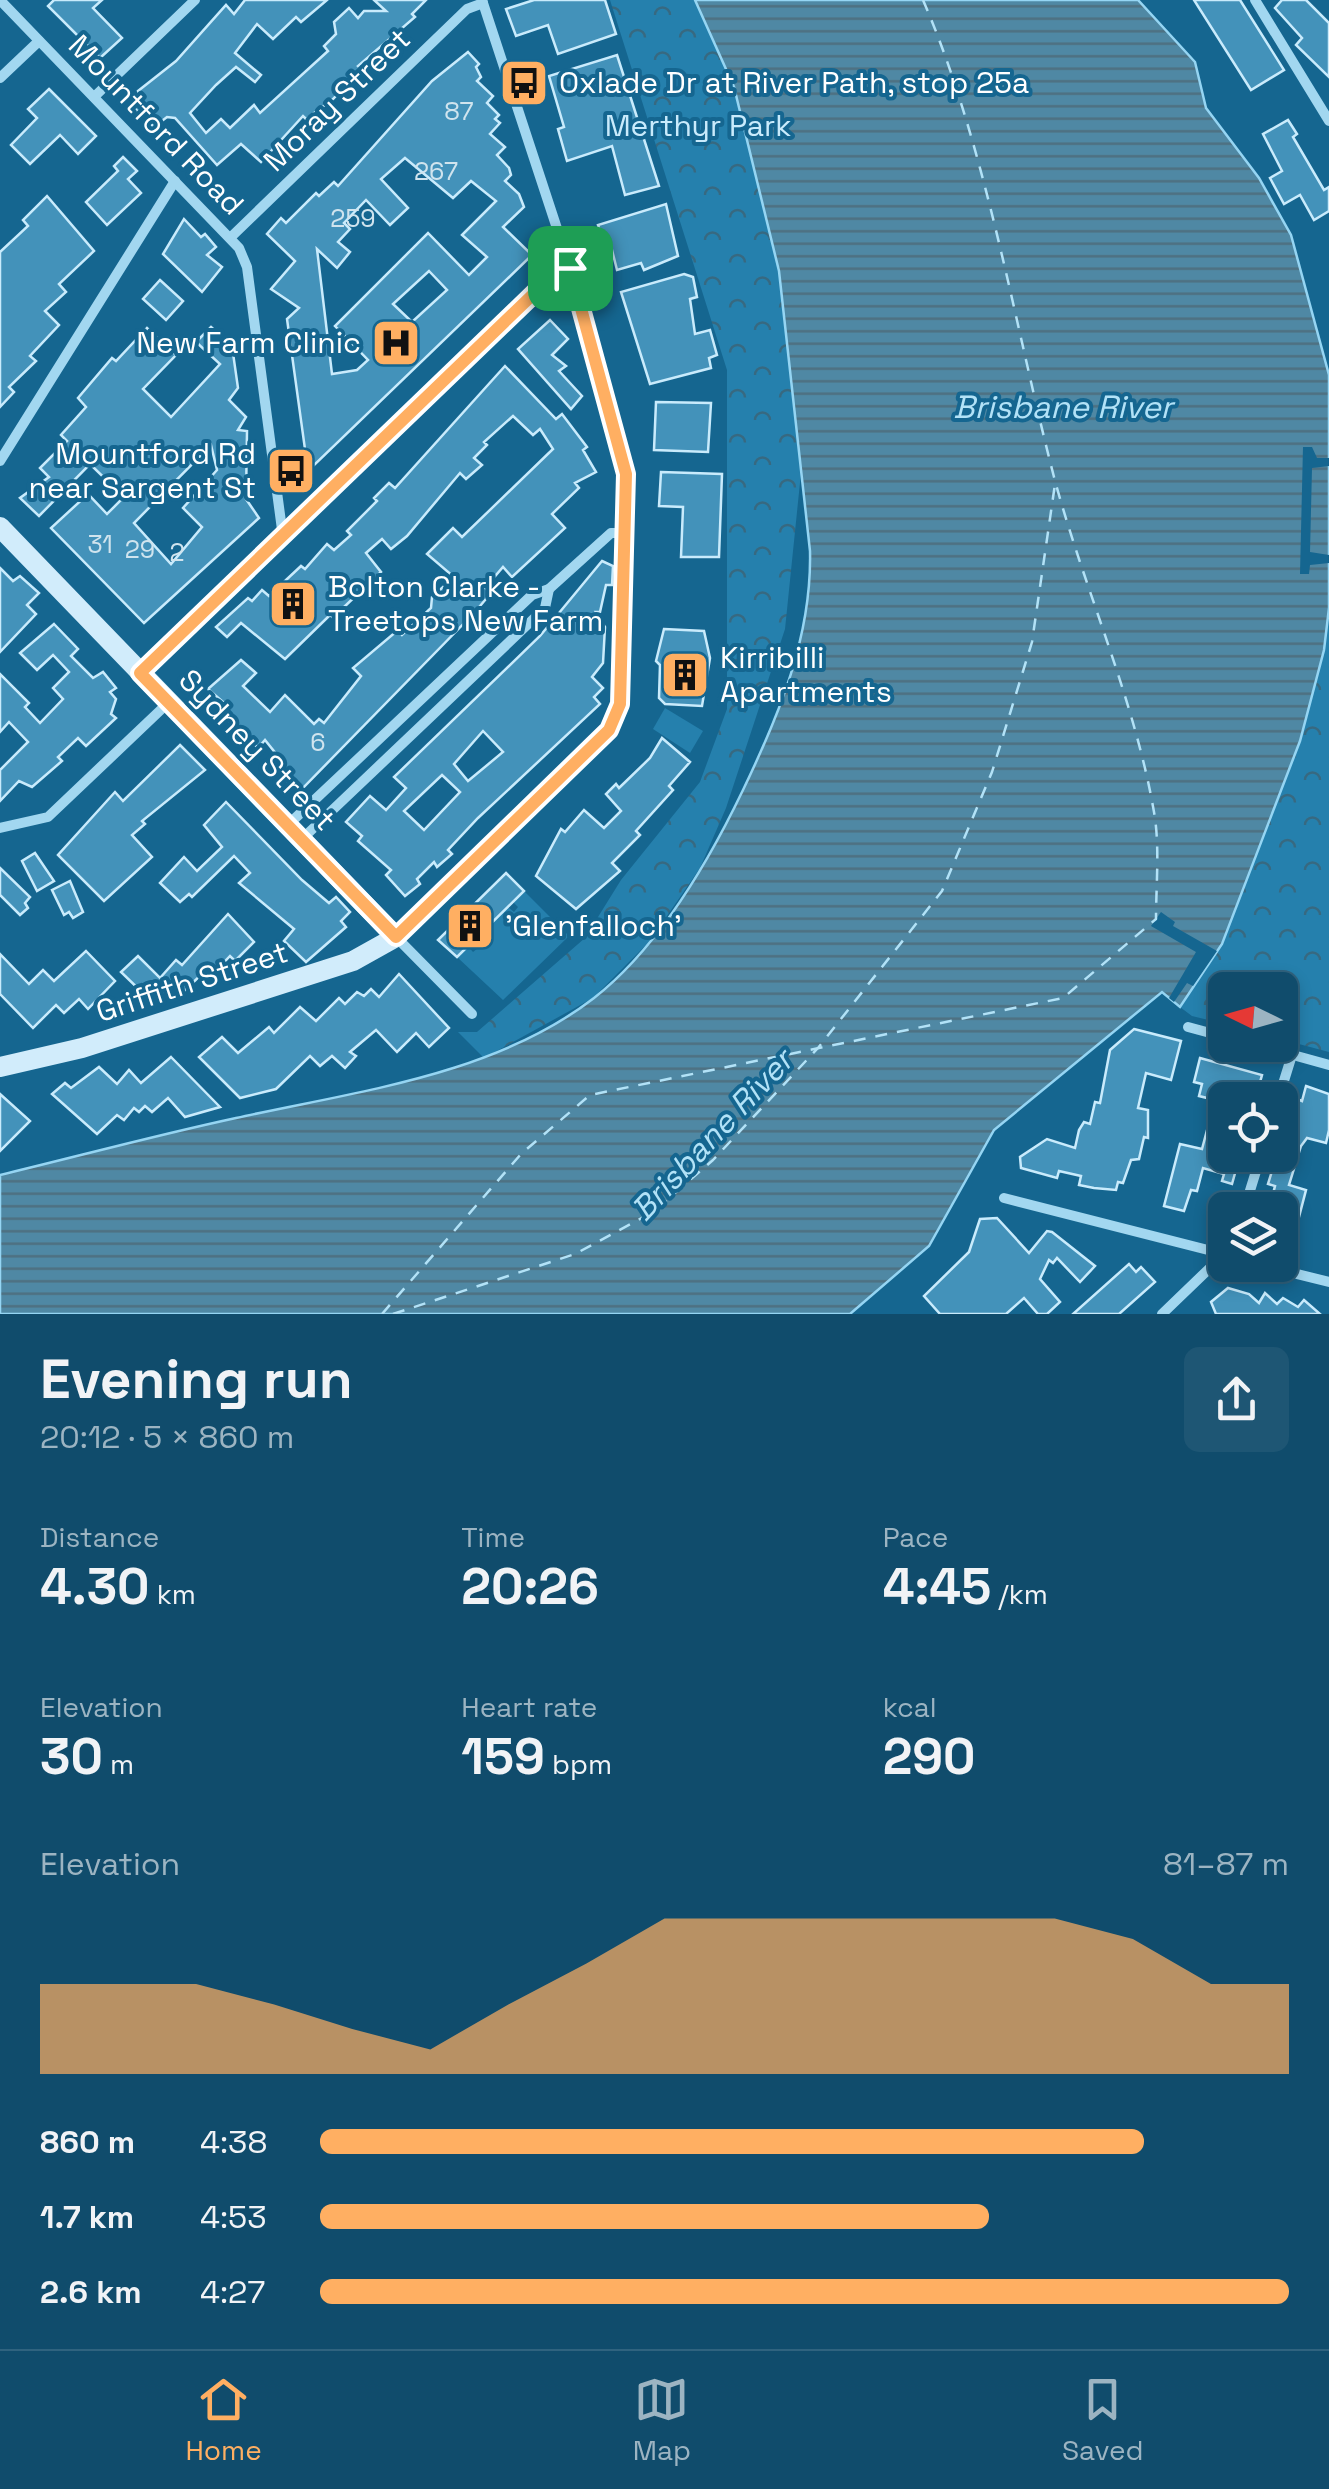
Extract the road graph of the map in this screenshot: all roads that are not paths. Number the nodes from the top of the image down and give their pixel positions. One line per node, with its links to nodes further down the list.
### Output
1 (0, 0): 5 (street, Mountford Road)
2 (194, 0): 7 (street)
3 (1255, 0): 8 (street)
4 (482, 1): 10 (street, Moray Street); 11 (street)
5 (40, 41): 6 (street); 7 (street, Mountford Road)
6 (0, 78)
7 (94, 98): 9 (street, Mountford Road)
8 (1329, 121)
9 (175, 181): 10 (street, Mountford Road); 12 (street)
10 (230, 238): 15 (street, Mountford Road)
11 (570, 268): 14 (street); 15 (street)
12 (0, 460)
13 (0, 527): 17 (street, Sydney Street)
14 (626, 533): 16 (street); 21 (street)
15 (283, 537): 17 (street)
16 (549, 589): 20 (street); 20 (street)
17 (140, 673): 18 (street, Sydney Street)
18 (169, 702): 19 (street); 20 (street, Sydney Street)
19 (0, 828)
20 (296, 831): 21 (street, Sydney Street)
21 (396, 937): 22 (street, Sydney Street); 27 (street, Griffith Street)
22 (472, 1014)
23 (1188, 1027): 24 (street)
24 (1208, 1032)
25 (1298, 1057): 26 (street)
26 (1329, 1065)
27 (0, 1067)
28 (1004, 1198): 29 (street)
29 (1208, 1250)
30 (1208, 1270): 33 (street)
31 (1298, 1274): 32 (street)
32 (1329, 1282)
33 (1162, 1314)

